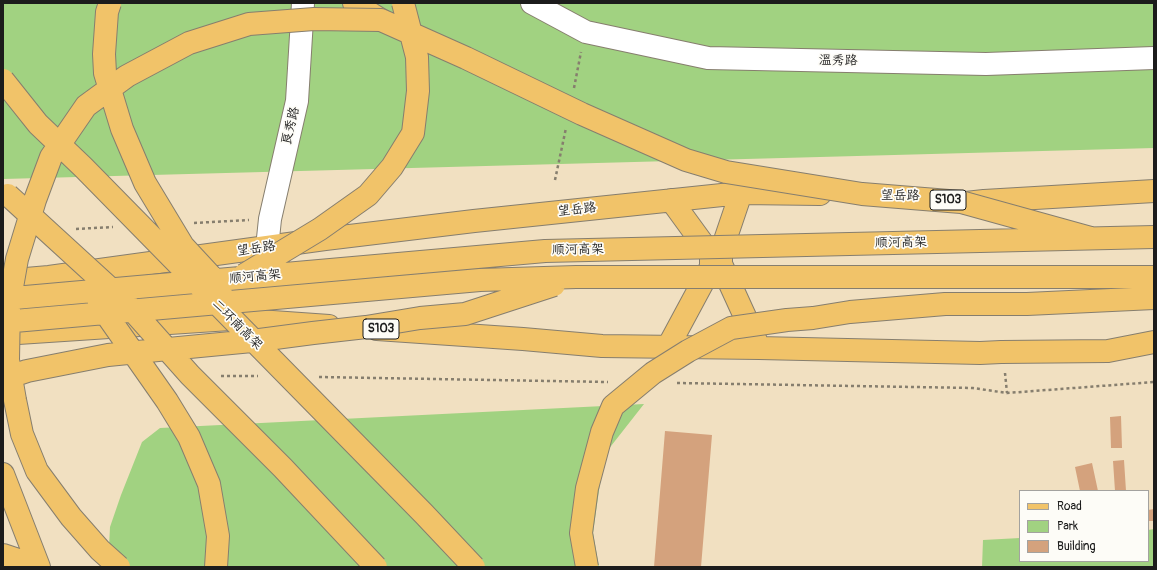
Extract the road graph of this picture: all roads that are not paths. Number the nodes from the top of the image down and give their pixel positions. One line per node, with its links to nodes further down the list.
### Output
1 (110, 3): 28 (main road, bridge)
2 (304, 3): 15 (street, 良秀路)
3 (354, 3): 6 (main road)
4 (403, 3): 18 (main road, bridge)
5 (532, 3): 7 (street, 温秀路)
6 (381, 20): 14 (main road, bridge); 32 (main road, bridge)
7 (1154, 58)
8 (3, 80): 28 (main road, 二环南高架, bridge)
9 (1154, 191): 11 (main road, 望岳路 / S103)
10 (6, 192): 33 (main road, bridge); 34 (main road, bridge)
11 (741, 192): 12 (main road, 望岳路 / S103); 26 (main road)
12 (671, 200): 15 (main road, 望岳路 / S103); 25 (main road)
13 (1154, 237): 14 (main road, 顺河高架, bridge)
14 (1091, 238): 18 (main road, 顺河高架, bridge)
15 (267, 248): 19 (main road, 望岳路 / S103)
16 (576, 277): 17 (main road, 顺河高架, bridge); 22 (main road, 顺河高架, bridge); 27 (main road, bridge)
17 (1154, 277)
18 (239, 278): 21 (main road, 顺河高架, bridge)
19 (3, 281)
20 (1154, 298): 36 (main road, bridge)
21 (3, 299)
22 (3, 322)
23 (3, 334): 25 (main road, S103)
24 (1154, 342): 26 (main road, S103)
25 (668, 347): 26 (main road, S103)
26 (759, 348)
27 (3, 379)
28 (292, 381): 35 (main road, 二环南高架, bridge)
29 (3, 474): 31 (main road)
30 (3, 555): 31 (main road)
31 (39, 567)
32 (118, 567)
33 (216, 567)
34 (376, 567)
35 (474, 567)
36 (587, 567)

